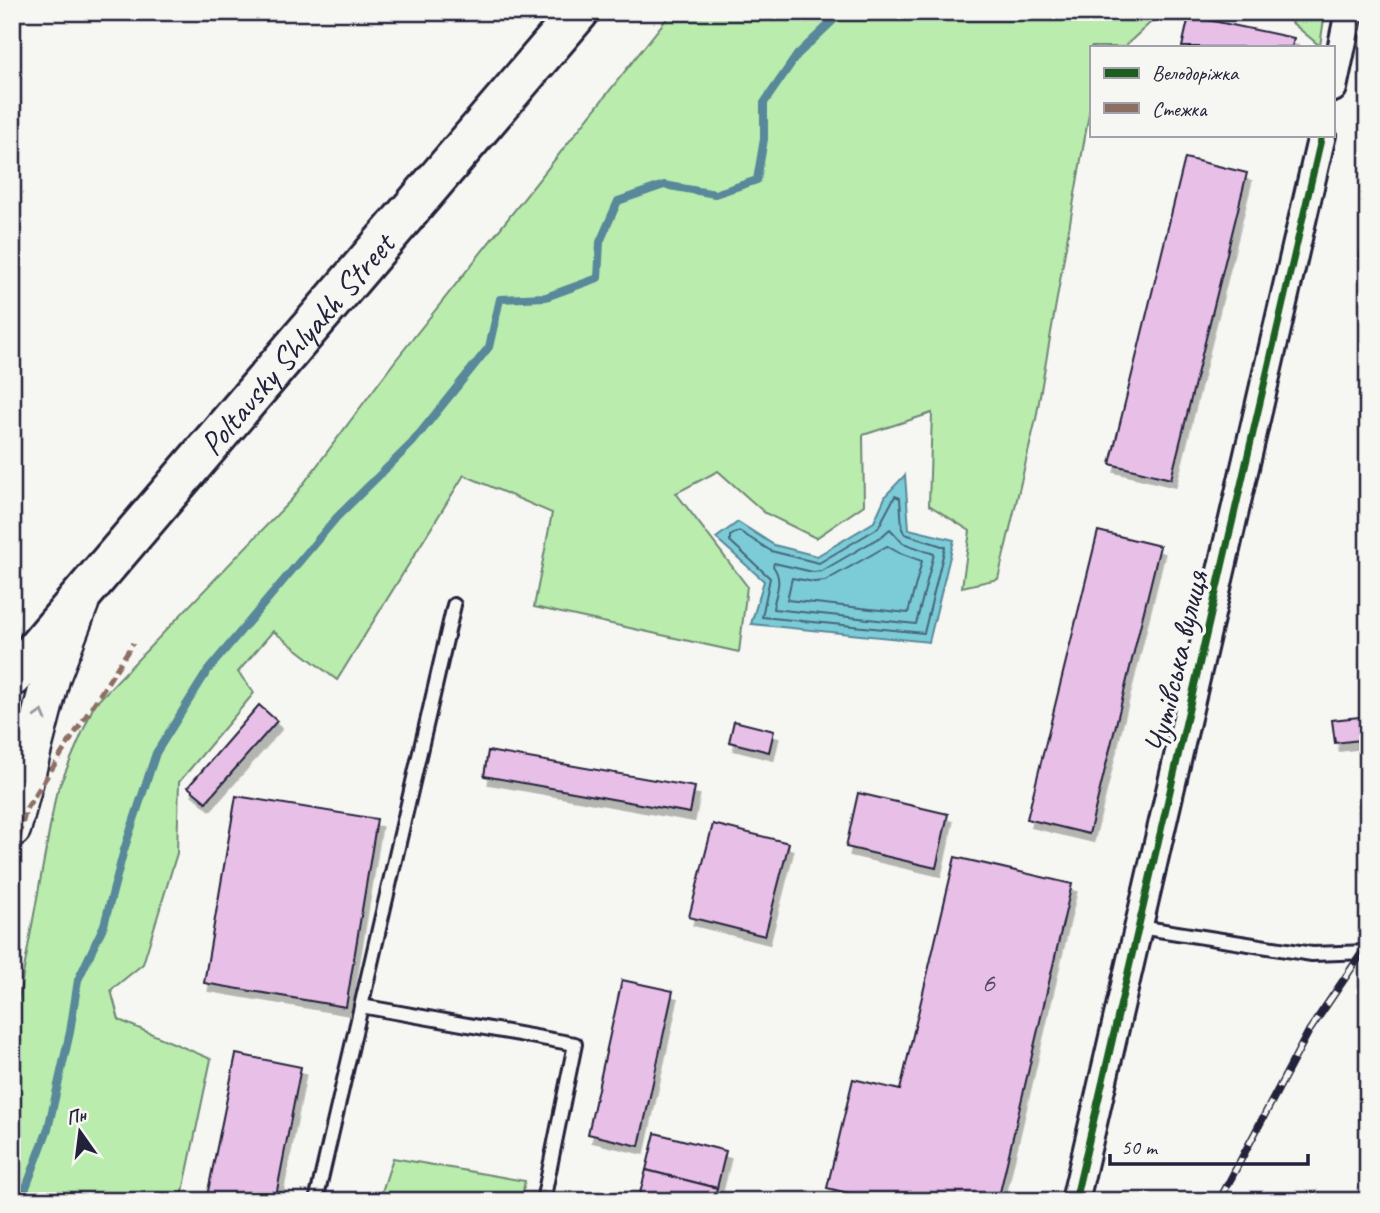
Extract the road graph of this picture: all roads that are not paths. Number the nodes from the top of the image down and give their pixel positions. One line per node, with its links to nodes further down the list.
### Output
1 (579, 12): 5 (main road, Poltavsky Shlyakh Street)
2 (1349, 12): 3 (street)
3 (1334, 83)
4 (1322, 136): 9 (street, Чутівська вулиця)
5 (85, 591): 7 (main road, Poltavsky Shlyakh Street); 8 (main road, one-way to 5)
6 (454, 605): 11 (lane)
7 (12, 677)
8 (12, 828)
9 (1139, 927): 10 (lane); 14 (street, Чутівська вулиця)
10 (1368, 952)
11 (361, 1006): 12 (lane); 13 (lane)
12 (316, 1201)
13 (543, 1201)
14 (1075, 1201)

